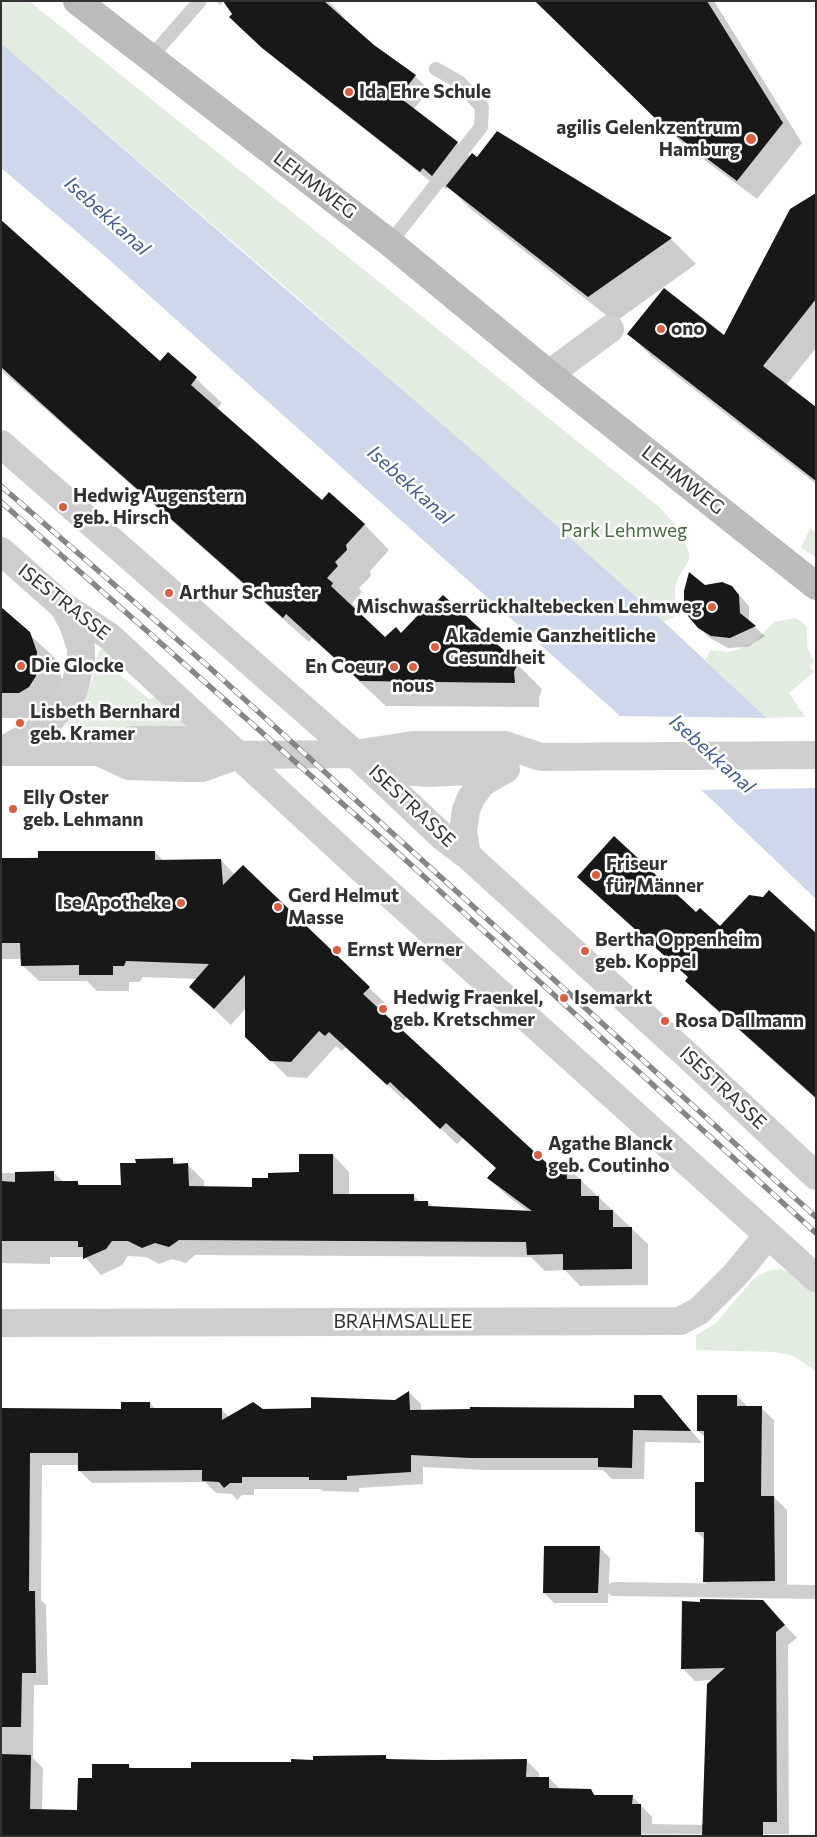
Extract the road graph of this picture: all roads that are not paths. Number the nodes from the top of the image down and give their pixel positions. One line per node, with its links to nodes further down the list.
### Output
1 (77, 1): 3 (street, LEHMWEG)
2 (200, 1): 3 (lane)
3 (150, 58): 5 (street, LEHMWEG)
4 (436, 70): 5 (lane)
5 (390, 242): 7 (street, LEHMWEG)
6 (610, 329): 7 (street)
7 (550, 374): 10 (street, LEHMWEG)
8 (1, 444): 13 (street, ISESTRASSE)
9 (1, 552): 11 (street, ISESTRASSE)
10 (816, 586)
11 (63, 606): 12 (street); 14 (street, ISESTRASSE)
12 (1, 752): 14 (street)
13 (356, 754): 14 (street); 16 (street); 17 (street); 18 (street, ISESTRASSE)
14 (238, 755): 20 (street, ISESTRASSE)
15 (816, 755): 16 (street)
16 (541, 757): 17 (street)
17 (505, 769): 18 (street)
18 (467, 855): 19 (street, ISESTRASSE)
19 (816, 1176)
20 (768, 1235): 21 (street, ISESTRASSE); 22 (street, BRAHMSALLEE)
21 (816, 1278)
22 (1, 1322)
23 (614, 1590): 24 (lane)
24 (816, 1592)

